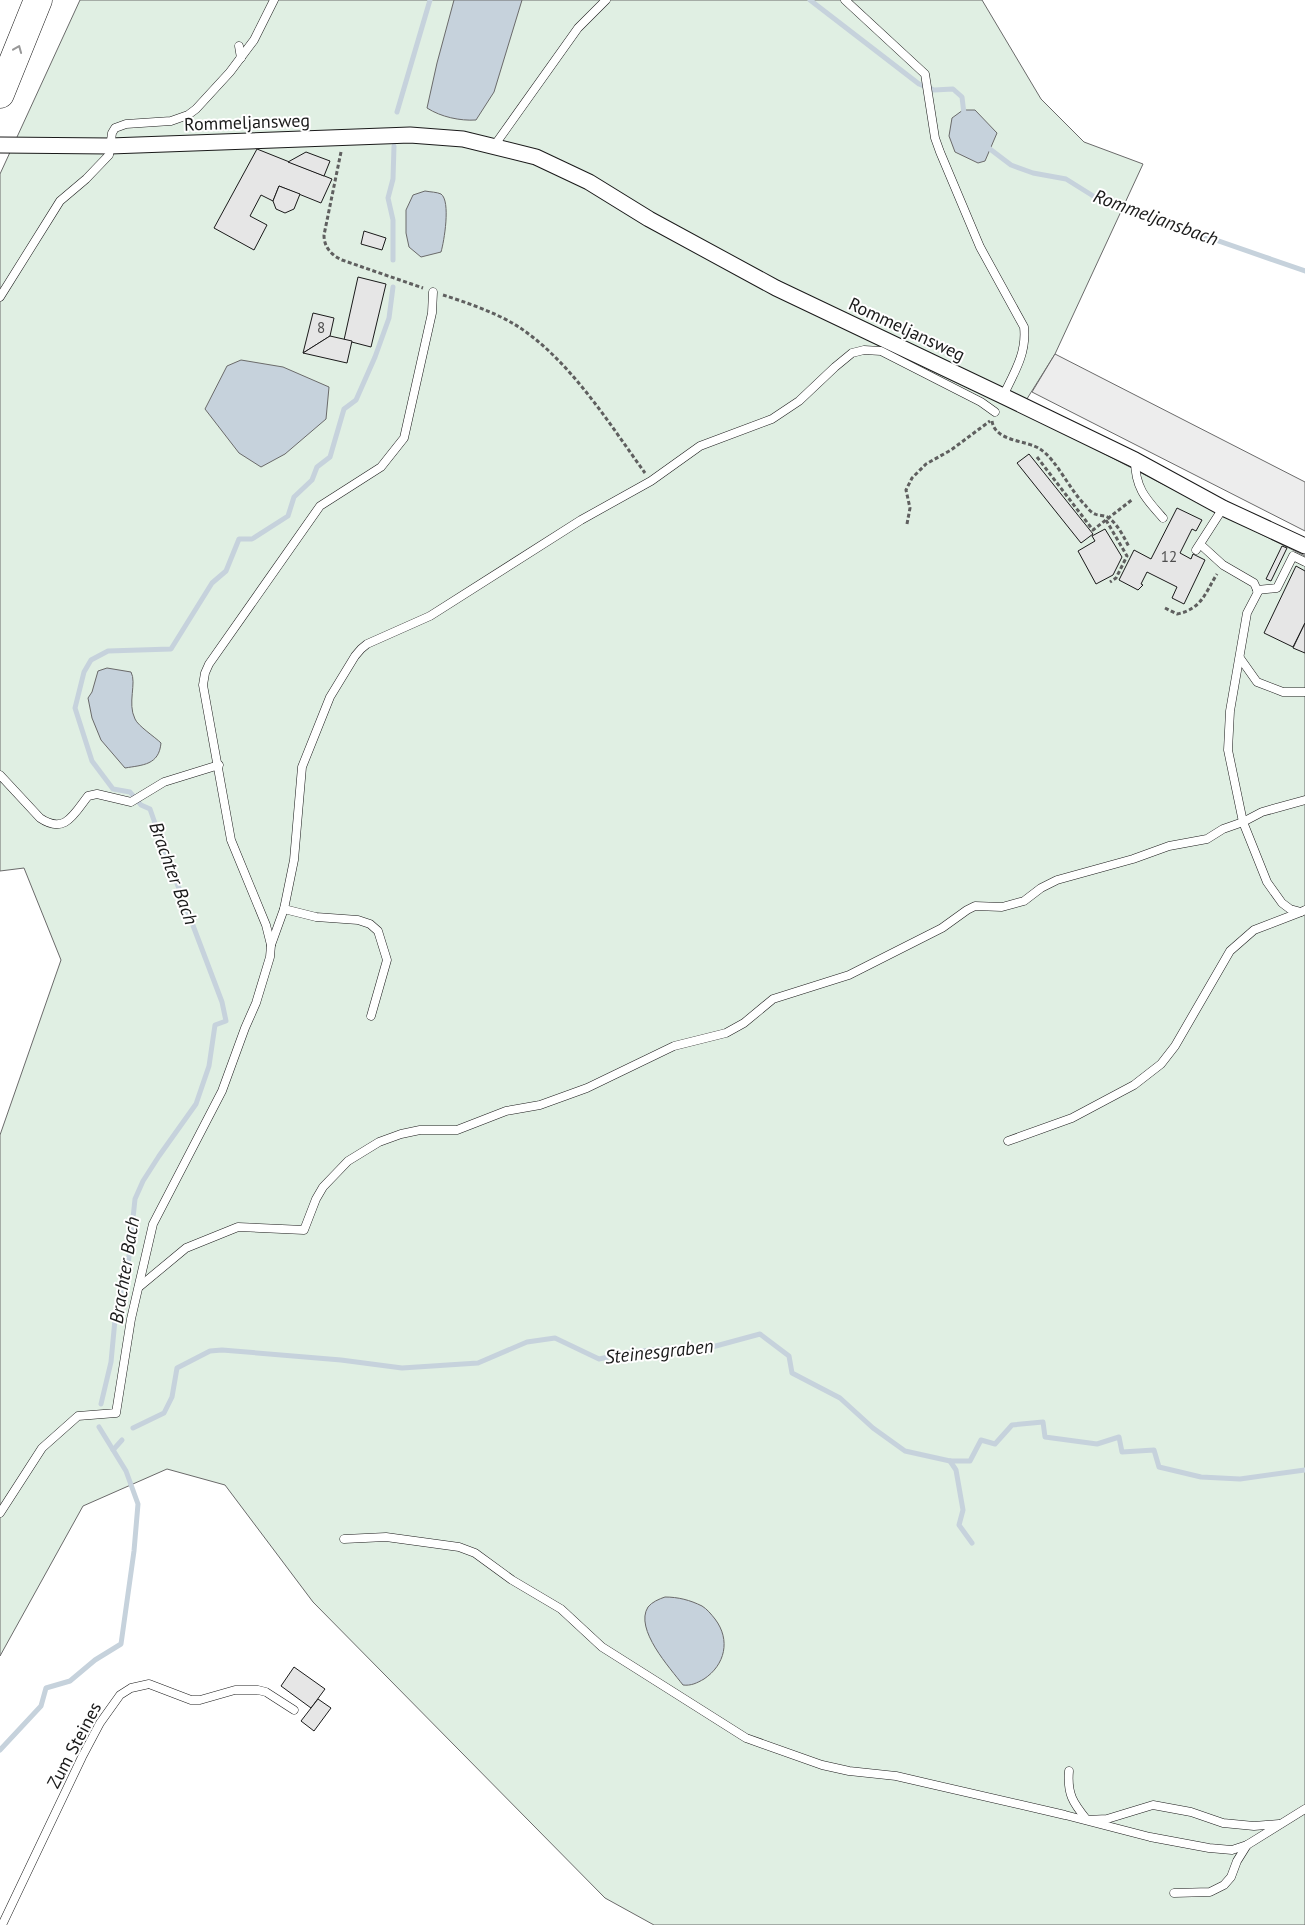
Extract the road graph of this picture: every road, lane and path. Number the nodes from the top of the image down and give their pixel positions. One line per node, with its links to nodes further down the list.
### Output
1 (38, 0): 7 (highway, one-way to 1)
2 (274, 0): 6 (lane)
3 (606, 0): 11 (lane)
4 (845, 0): 14 (lane)
5 (239, 46): 6 (lane)
6 (240, 58): 10 (lane)
7 (0, 94)
8 (344, 137): 10 (street, Rommeljansweg); 11 (street, Rommeljansweg); 12 (path)
9 (0, 145): 10 (street, Rommeljansweg)
10 (110, 146): 13 (lane)
11 (494, 146): 14 (street, Rommeljansweg)
12 (433, 292): 18 (path); 33 (lane)
13 (0, 297)
14 (1003, 396): 17 (street, Rommeljansweg)
15 (995, 412): 18 (lane)
16 (1037, 457): 21 (path)
17 (1135, 460): 19 (lane); 20 (street, Rommeljansweg)
18 (651, 481): 37 (lane)
19 (1141, 492): 21 (path); 22 (lane)
20 (1223, 508): 24 (street, Rommeljansweg); 27 (lane)
21 (1107, 518): 23 (path); 25 (path); 28 (path)
22 (1164, 518)
23 (907, 524)
24 (1305, 546)
25 (1129, 547)
26 (1305, 562): 29 (lane)
27 (1223, 565): 29 (lane); 30 (path)
28 (1110, 582)
29 (1257, 590): 31 (lane)
30 (1165, 608)
31 (1240, 658): 32 (lane); 36 (lane)
32 (1305, 692)
33 (218, 765): 34 (lane); 39 (lane)
34 (0, 775)
35 (1305, 800): 36 (lane)
36 (1243, 822): 38 (lane); 42 (lane)
37 (284, 909): 39 (lane); 40 (lane)
38 (1303, 911): 41 (lane)
39 (271, 945): 42 (lane)
40 (371, 1016)
41 (1008, 1141)
42 (139, 1287): 43 (lane)
43 (0, 1513)
44 (344, 1540): 48 (lane)
45 (294, 1710): 52 (lane, Zum Steines)
46 (1069, 1771): 48 (lane)
47 (1305, 1809): 49 (lane)
48 (1087, 1820): 49 (lane); 50 (lane)
49 (1281, 1824): 50 (lane)
50 (1247, 1845): 51 (lane)
51 (1174, 1893)
52 (2, 1925)

